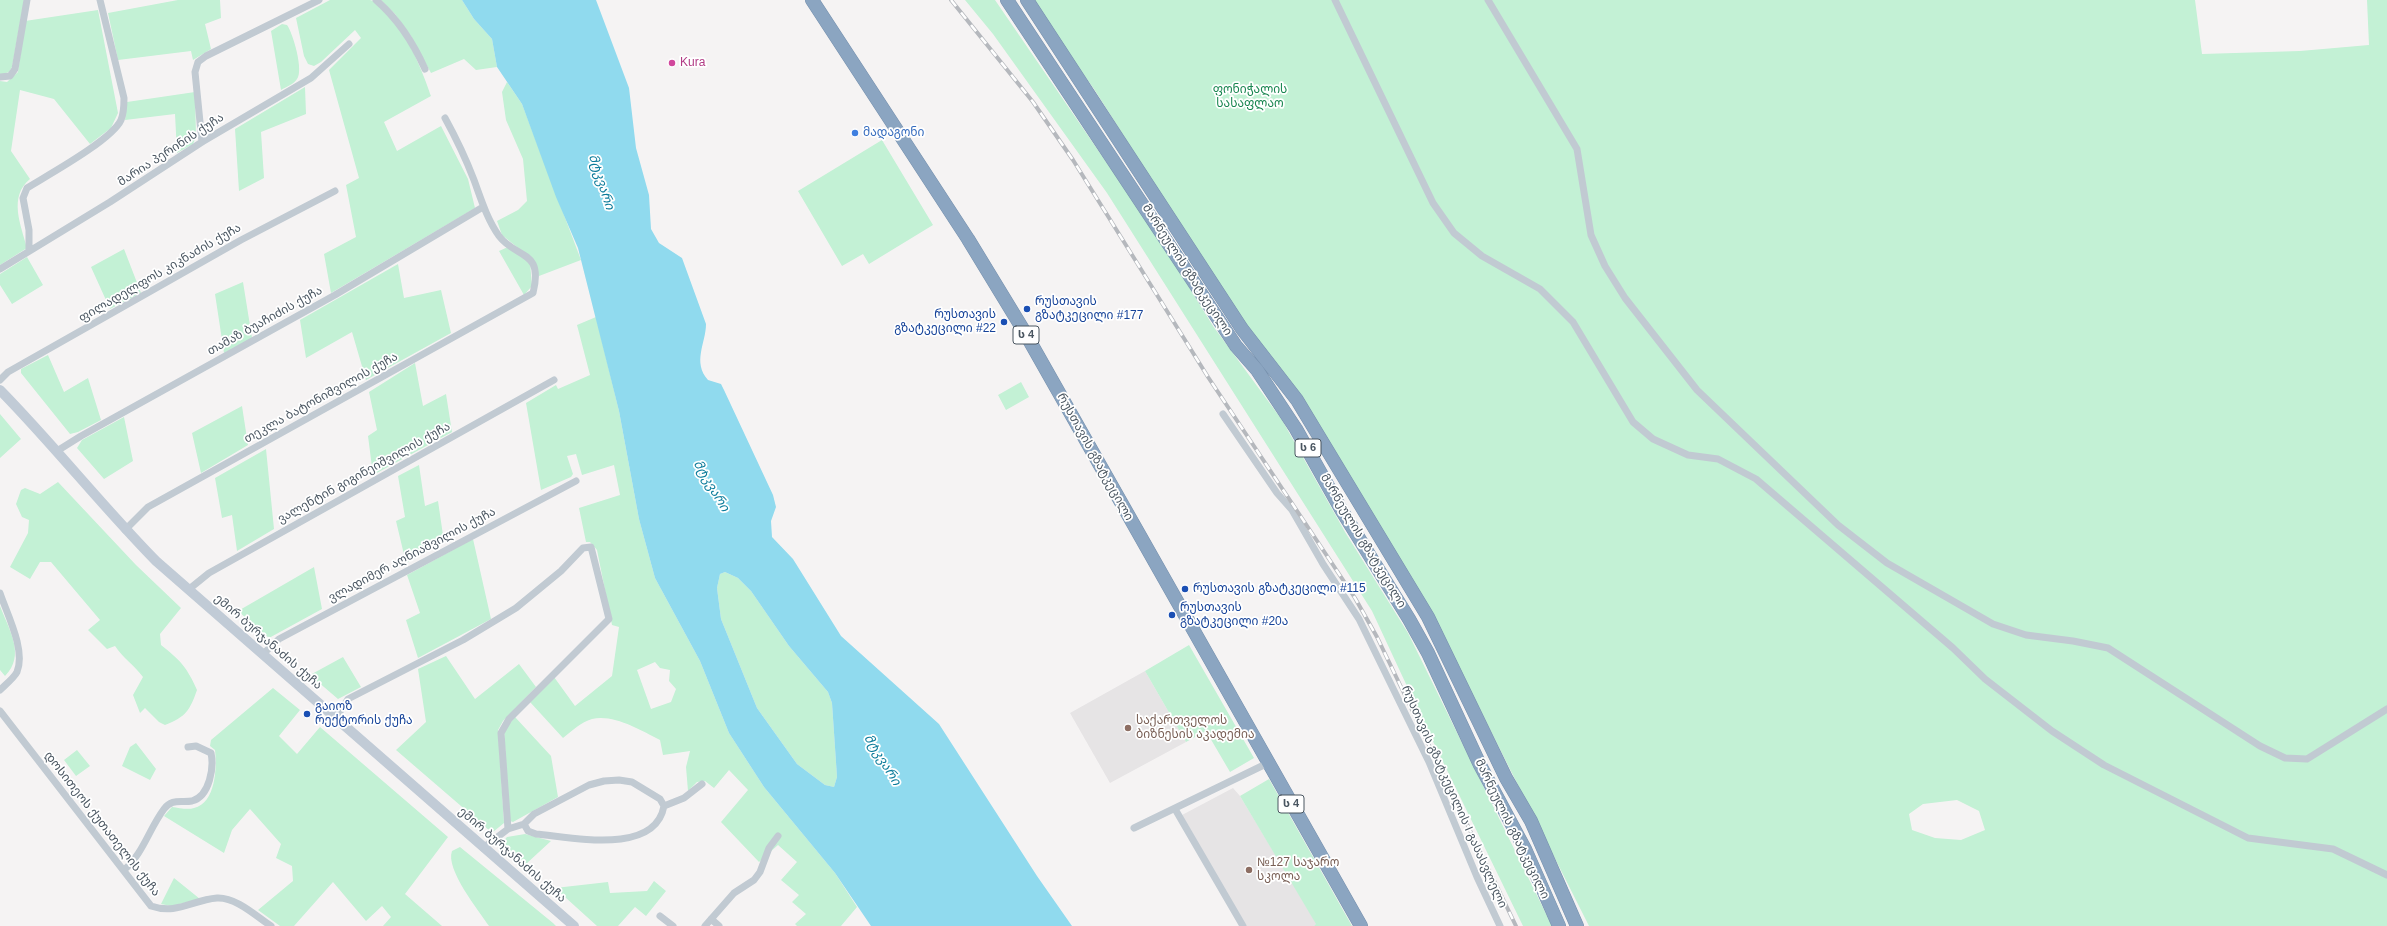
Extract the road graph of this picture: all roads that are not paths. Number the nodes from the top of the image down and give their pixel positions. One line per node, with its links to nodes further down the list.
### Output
1 (27, 0): 15 (street)
2 (100, 0): 20 (street)
3 (319, 0): 17 (street)
4 (376, 0): 14 (street)
5 (812, 0): 37 (highway, რუსთავის გზატკეცილი / ს 4)
6 (1007, 0): 10 (highway, მარნეულის გზატკეცილი / ს 6)
7 (1335, 0): 47 (street)
8 (1488, 0): 33 (street)
9 (1030, 4): 10 (highway); 11 (highway, მარნეულის გზატკეცილი / ს 6)
10 (1019, 18): 12 (highway, მარნეულის გზატკეცილი / ს 6)
11 (1046, 25): 12 (highway); 59 (highway, მარნეულის გზატკეცილი / ს 6)
12 (1032, 37): 58 (highway, მარნეულის გზატკეცილი / ს 6)
13 (349, 44): 17 (street, მარია პერინის ქუჩა)
14 (425, 69)
15 (0, 77)
16 (445, 118): 19 (street)
17 (202, 142): 20 (street, მარია პერინის ქუჩა)
18 (335, 191): 22 (street, ფილადელფოს კიკნაძის ქუჩა)
19 (483, 207): 26 (street, თამაზ ბუაჩიძის ქუჩა); 28 (street, თეკლა ბატონიშვილის ქუჩა)
20 (29, 251): 21 (street, მარია პერინის ქუჩა)
21 (0, 269)
22 (0, 380)
23 (554, 380): 29 (street, ვალენტინ გიგინეიშვილის ქუჩა)
24 (0, 390): 26 (street, ემირ ბურჯანაძის ქუჩა)
25 (1223, 414): 57 (street, რუსთავის გზატკეცილის I გასასვლელი)
26 (57, 451): 28 (street, ემირ ბურჯანაძის ქუჩა)
27 (576, 481): 31 (street, ვლადიმერ აღნიაშვილის ქუჩა)
28 (125, 530): 29 (street, ემირ ბურჯანაძის ქუჩა)
29 (188, 590): 31 (street, ემირ ბურჯანაძის ქუჩა)
30 (0, 593): 32 (street)
31 (263, 654): 35 (street, ემირ ბურჯანაძის ქუჩა)
32 (0, 690)
33 (2387, 709)
34 (0, 711): 46 (street, დოსითეოს ქუთათელის ქუჩა)
35 (336, 718): 43 (street); 45 (street, ემირ ბურჯანაძის ქუჩა)
36 (188, 747): 46 (street)
37 (1268, 763): 40 (street); 56 (highway, რუსთავის გზატკეცილი / ს 4)
38 (702, 784): 39 (street)
39 (664, 806): 41 (street); 41 (street)
40 (1176, 809): 42 (street); 55 (street)
41 (524, 824): 43 (street)
42 (1134, 828)
43 (508, 830): 45 (street)
44 (778, 836): 49 (street)
45 (483, 848): 51 (street, ემირ ბურჯანაძის ქუჩა)
46 (124, 870): 50 (street, დოსითეოს ქუთათელის ქუჩა)
47 (2387, 875)
48 (660, 916): 52 (street)
49 (711, 919): 53 (street); 54 (street)
50 (271, 926)
51 (574, 926)
52 (673, 926)
53 (705, 926)
54 (719, 926)
55 (1243, 926)
56 (1361, 926)
57 (1500, 926)
58 (1559, 926)
59 (1577, 926)

